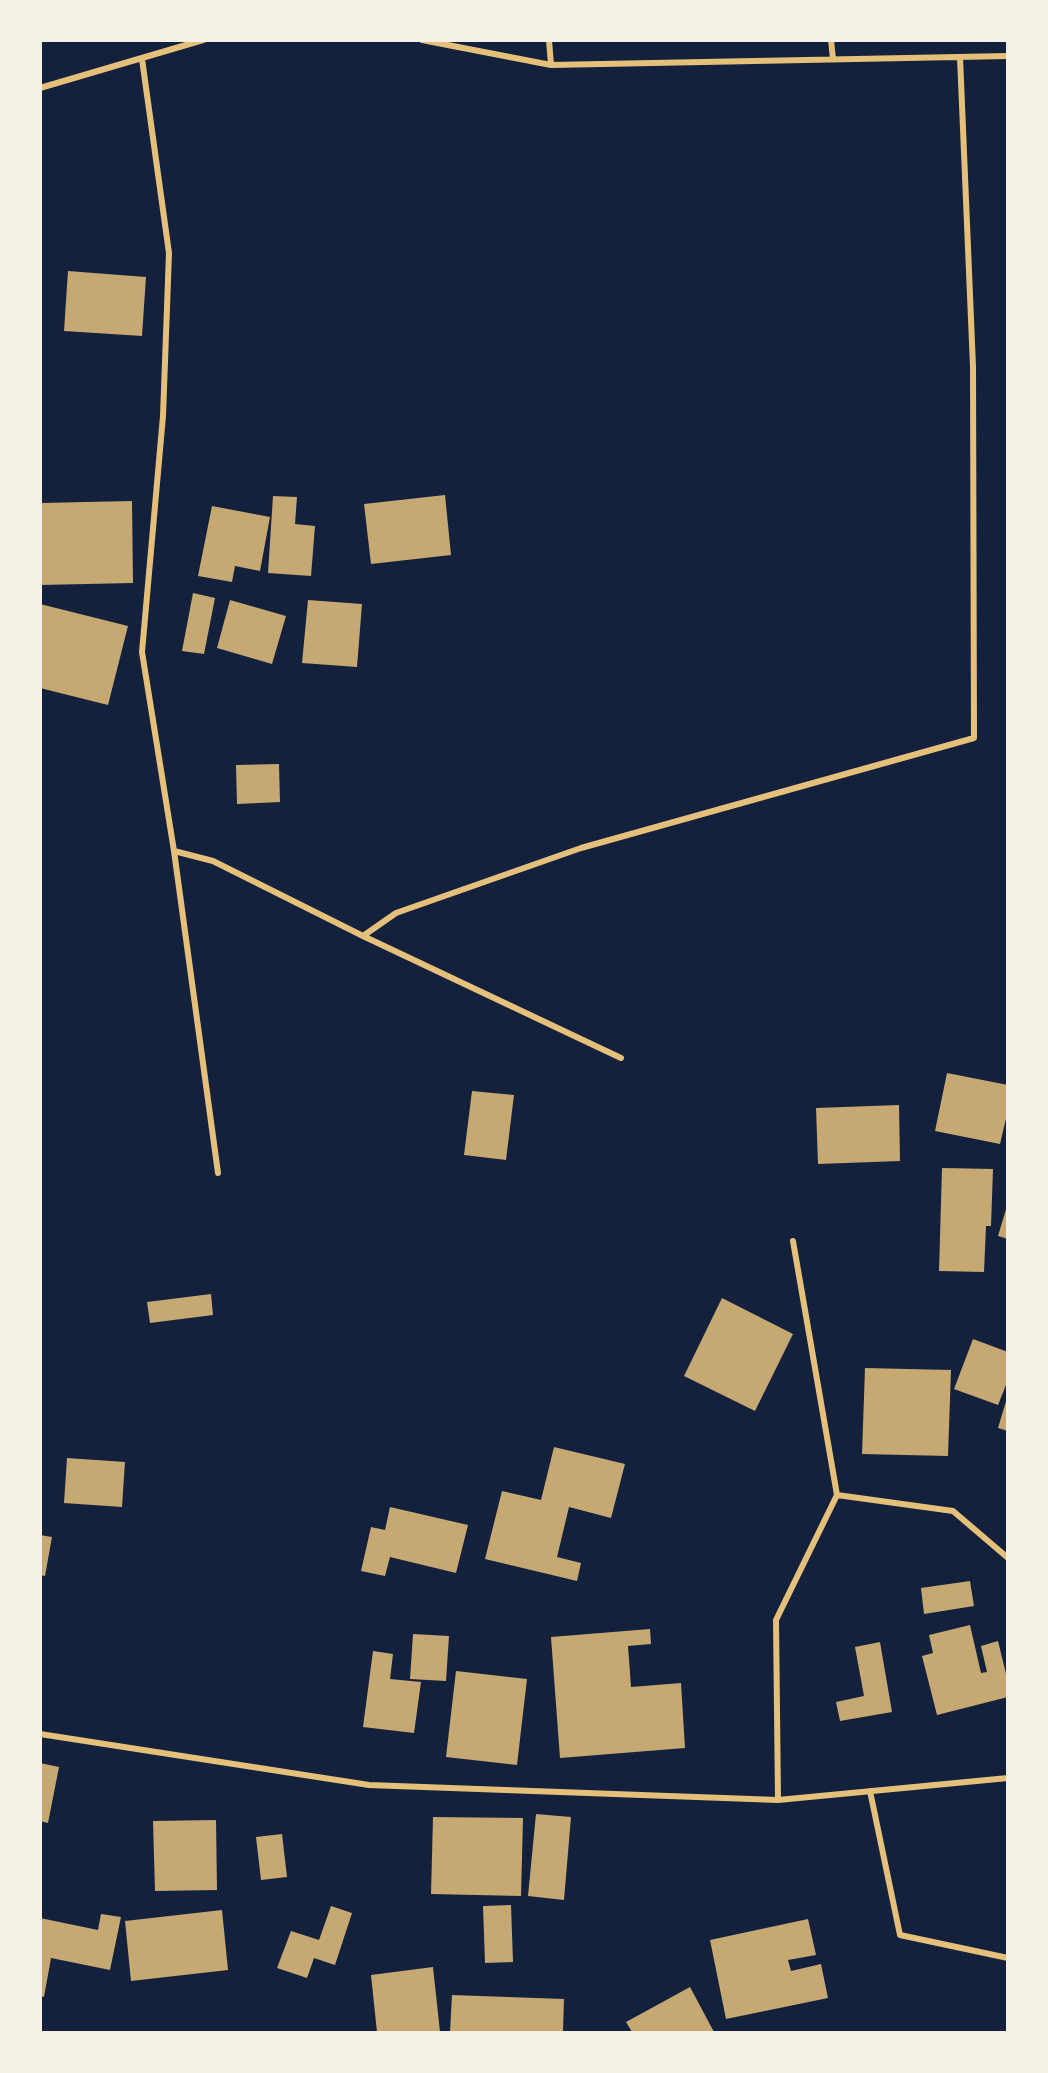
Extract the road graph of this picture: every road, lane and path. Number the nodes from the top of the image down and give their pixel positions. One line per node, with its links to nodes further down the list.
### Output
1 (203, 40): 7 (street)
2 (422, 40): 9 (street)
3 (549, 40): 9 (street)
4 (831, 40): 8 (street)
5 (1008, 56): 6 (street)
6 (960, 57): 8 (street); 12 (street)
7 (142, 59): 10 (street); 11 (street)
8 (833, 59): 9 (street)
9 (551, 64)
10 (40, 88)
11 (174, 851): 12 (street); 14 (street)
12 (363, 936): 13 (street)
13 (621, 1058)
14 (218, 1173)
15 (793, 1241): 16 (street)
16 (837, 1496): 17 (street); 21 (street)
17 (1008, 1558)
18 (40, 1734): 21 (street)
19 (1008, 1778): 20 (street)
20 (870, 1791): 21 (street); 22 (street)
21 (778, 1800)
22 (1008, 1958)

